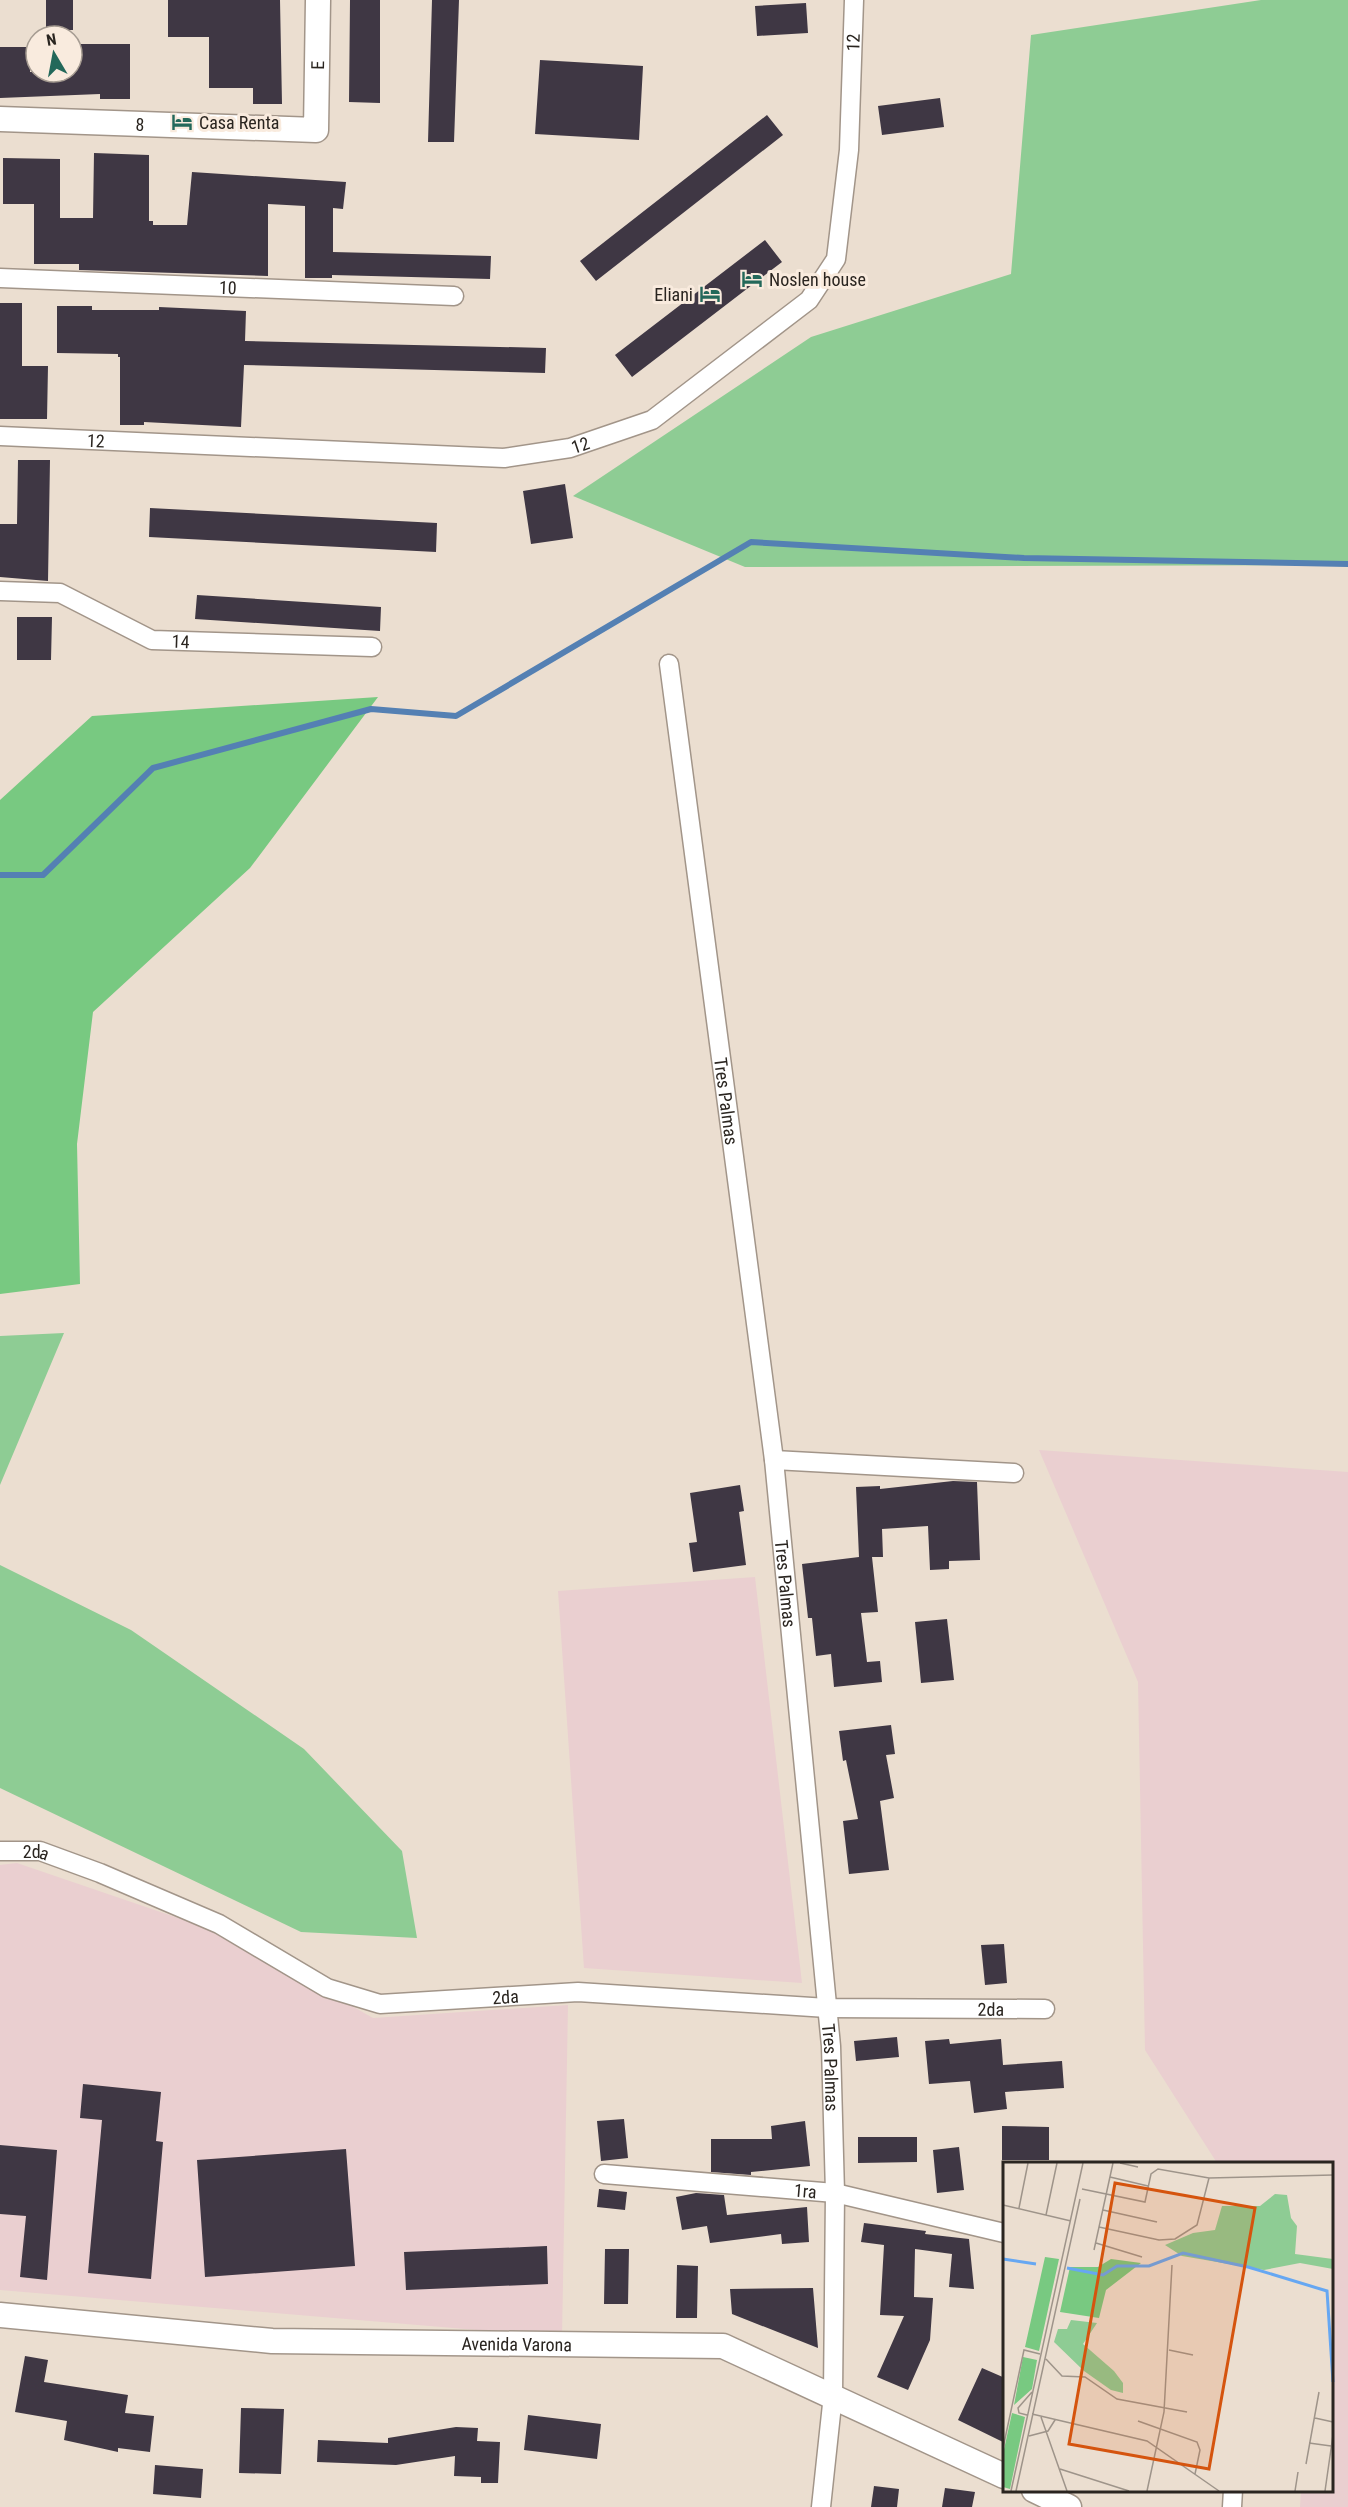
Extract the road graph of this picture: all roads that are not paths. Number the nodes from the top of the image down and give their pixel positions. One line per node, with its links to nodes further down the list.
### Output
1 (318, 0): 4 (street, E)
2 (854, 0): 7 (street, 12)
3 (0, 118): 4 (street, 8)
4 (316, 130)
5 (0, 278): 6 (street, 10)
6 (454, 296)
7 (0, 436)
8 (0, 591): 9 (street, 14)
9 (372, 647)
10 (669, 664): 11 (street, Tres Palmas)
11 (774, 1460): 12 (street); 14 (street, Tres Palmas)
12 (1014, 1473)
13 (0, 1851): 14 (street, 2da)
14 (827, 2008): 15 (street, 2da); 17 (street, Tres Palmas)
15 (1045, 2010)
16 (604, 2174): 17 (street, 1ra)
17 (835, 2193): 18 (street, 1ra); 20 (street, Tres Palmas)
18 (1003, 2233)
19 (0, 2315): 20 (street, Avenida Varona)
20 (833, 2396): 21 (street, Avenida Varona); 24 (street, Tres Palmas)
21 (1003, 2475)
22 (1038, 2492): 25 (street)
23 (1233, 2492): 26 (street)
24 (821, 2507)
25 (1069, 2507)
26 (1232, 2507)

